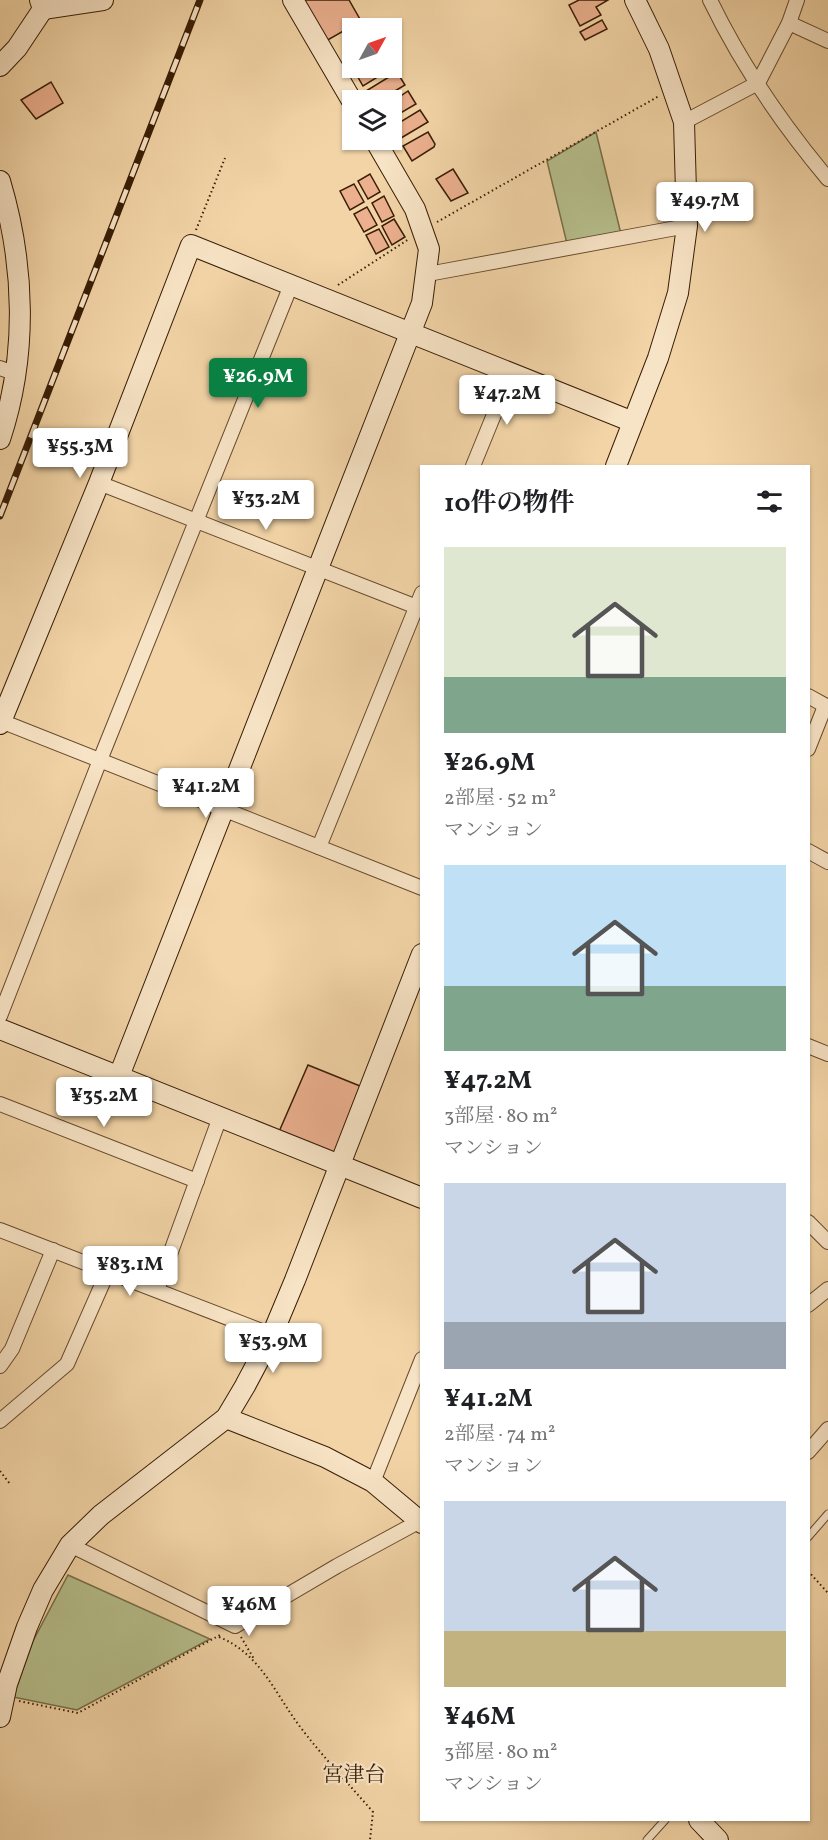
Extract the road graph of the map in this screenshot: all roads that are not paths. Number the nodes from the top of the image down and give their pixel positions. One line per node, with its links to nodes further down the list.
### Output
1 (104, 0): 6 (street)
2 (293, 0): 11 (street)
3 (635, 0): 12 (street)
4 (710, 0): 10 (street)
5 (797, 0): 7 (street)
6 (42, 4): 9 (street)
7 (789, 23): 8 (street); 10 (street)
8 (828, 41)
9 (0, 66)
10 (758, 83): 12 (street); 14 (street)
11 (346, 90)
12 (684, 122): 17 (street)
13 (381, 150): 18 (street)
14 (828, 179)
15 (0, 181): 16 (street)
16 (4, 213): 21 (street)
17 (687, 226): 18 (street); 23 (street)
18 (428, 274): 20 (street)
19 (291, 285): 20 (street); 27 (street); 28 (street)
20 (412, 334): 22 (street); 29 (street)
21 (9, 371): 24 (street)
22 (511, 373): 23 (street); 25 (street)
23 (633, 422): 26 (street)
24 (0, 439)
25 (473, 465)
26 (616, 465)
27 (99, 483): 28 (street); 33 (street)
28 (196, 521): 29 (street); 35 (street)
29 (319, 569): 30 (street); 36 (street)
30 (420, 603): 37 (street)
31 (810, 697): 32 (street)
32 (827, 706): 34 (street)
33 (1, 722): 35 (street)
34 (810, 744)
35 (99, 760): 36 (street); 42 (street)
36 (224, 809): 37 (street); 46 (street)
37 (319, 847): 40 (street)
38 (810, 851): 39 (street)
39 (828, 862)
40 (420, 887)
41 (420, 959): 49 (street)
42 (0, 1016)
43 (0, 1029): 46 (street)
44 (810, 1048): 45 (street)
45 (828, 1054)
46 (119, 1076): 48 (street)
47 (0, 1104): 50 (street)
48 (220, 1117): 49 (street); 50 (street)
49 (339, 1165): 51 (street); 60 (street)
50 (197, 1180): 58 (street)
51 (420, 1197)
52 (810, 1224): 54 (street)
53 (0, 1230): 55 (street)
54 (828, 1242)
55 (53, 1250): 56 (street); 62 (street)
56 (108, 1271): 58 (street); 64 (street)
57 (828, 1289): 59 (street)
58 (157, 1290): 60 (street)
59 (810, 1303)
60 (272, 1335): 63 (street)
61 (420, 1364): 67 (street)
62 (0, 1366)
63 (226, 1419): 67 (street); 72 (street)
64 (0, 1421)
65 (828, 1429): 66 (street)
66 (810, 1450)
67 (373, 1482): 69 (street)
68 (828, 1514): 71 (lane)
69 (420, 1521)
70 (420, 1523): 72 (street)
71 (810, 1535)
72 (70, 1545): 73 (street)
73 (0, 1718)
74 (664, 1821): 76 (lane)
75 (700, 1821): 77 (street)
76 (647, 1840)
77 (718, 1840)

